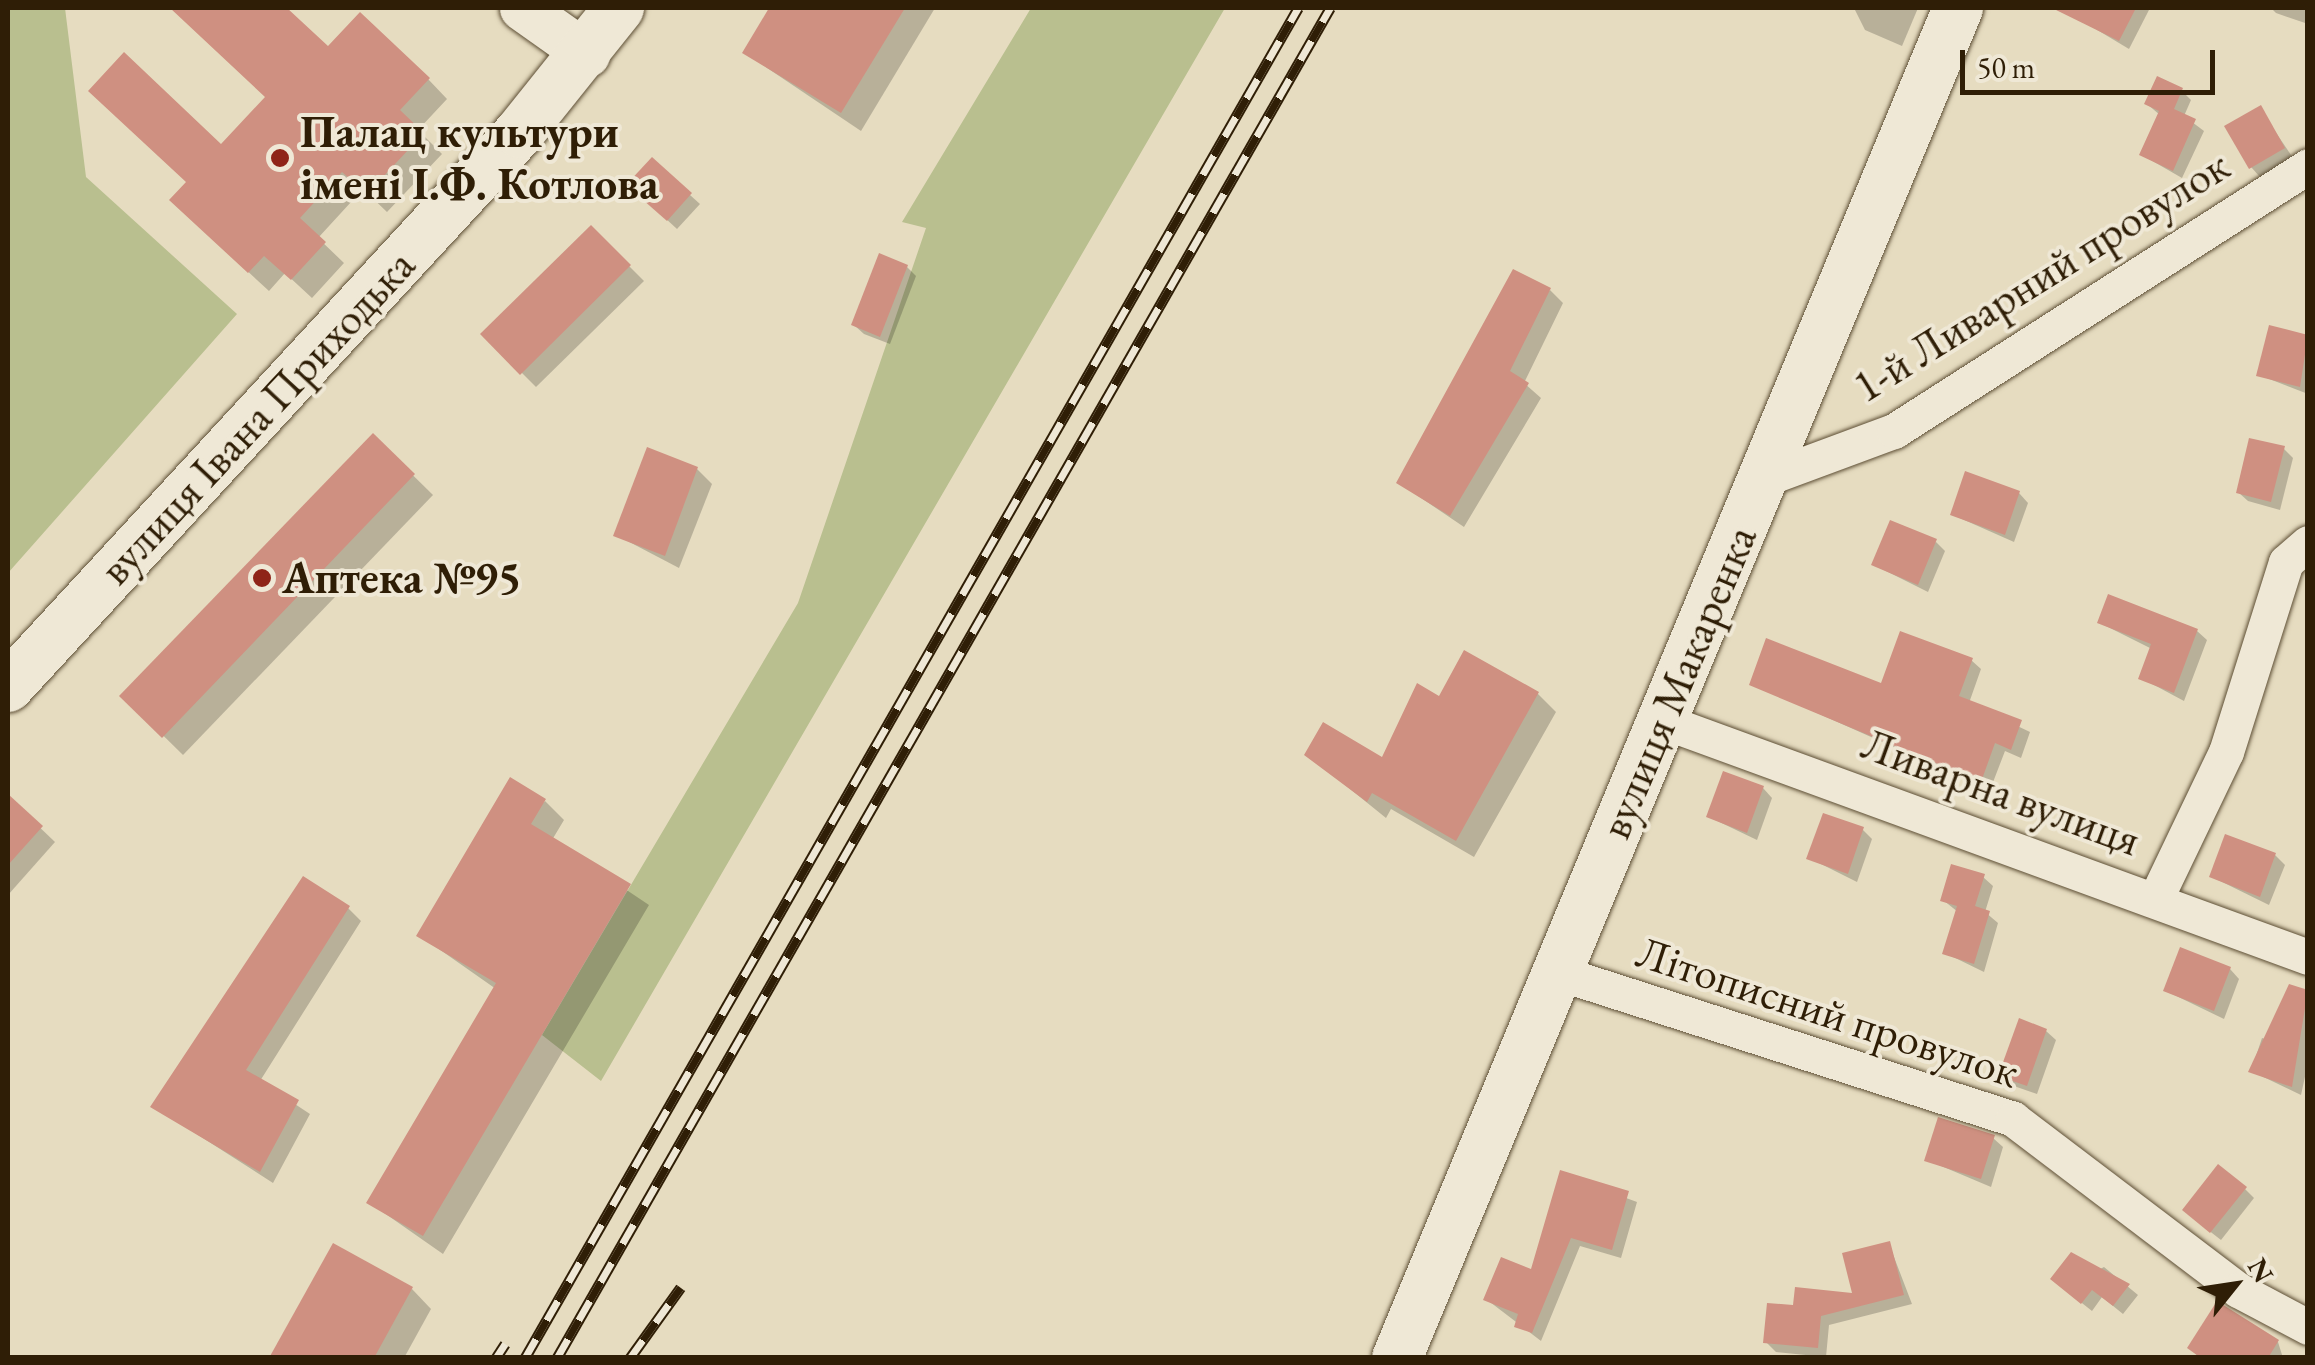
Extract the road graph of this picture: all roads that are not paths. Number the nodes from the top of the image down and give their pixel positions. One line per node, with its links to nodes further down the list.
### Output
1 (522, 8): 4 (street)
2 (619, 8): 4 (main road, вулиця Івана Приходька)
3 (1958, 8): 6 (main road, вулиця Макаренка)
4 (587, 54): 8 (main road, вулиця Івана Приходька)
5 (2308, 166): 6 (street, 1-й Ливарний провулок)
6 (1764, 479): 9 (main road, вулиця Макаренка)
7 (2308, 543): 10 (street)
8 (8, 686)
9 (1660, 720): 10 (street, Ливарна вулиця); 12 (main road, вулиця Макаренка)
10 (2156, 900): 11 (street, Ливарна вулиця)
11 (2308, 957)
12 (1556, 972): 13 (street, Літописний провулок); 14 (main road, вулиця Макаренка)
13 (2308, 1327)
14 (1397, 1358)

